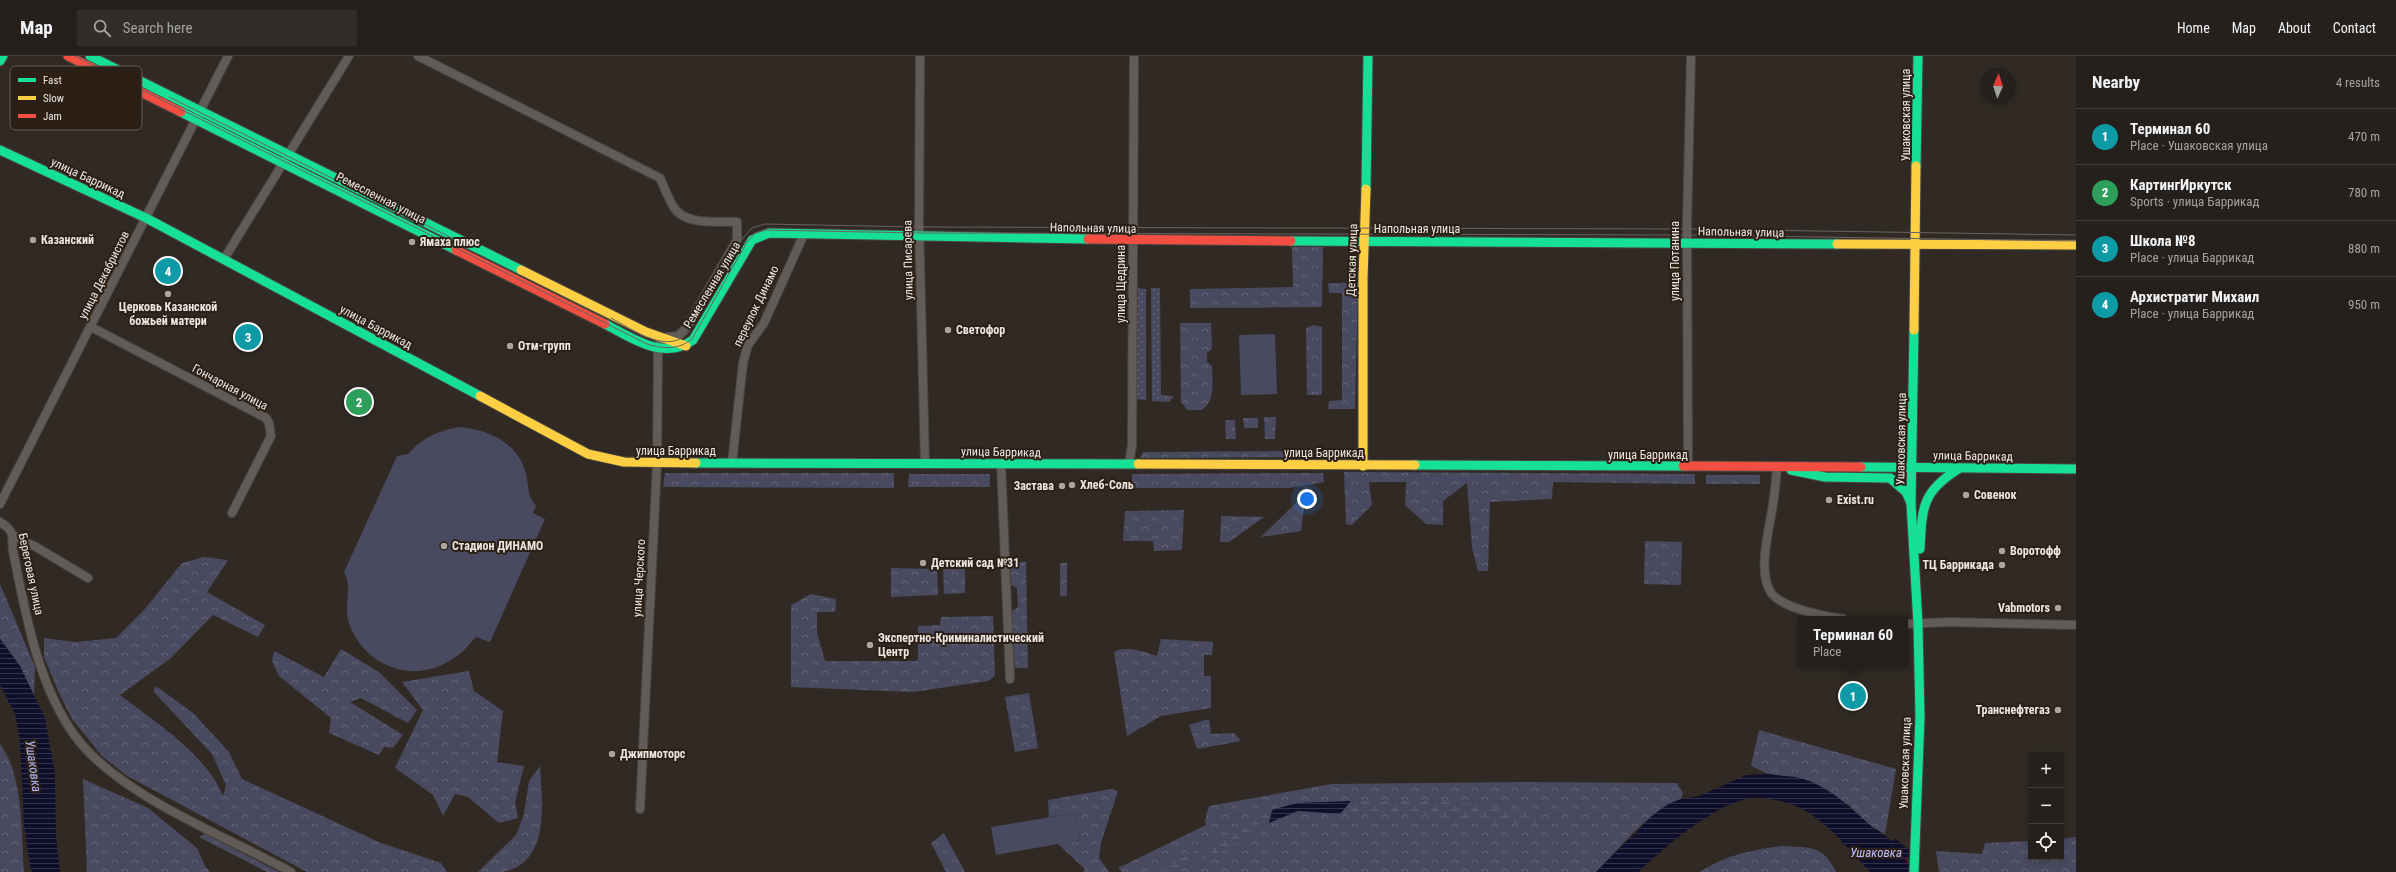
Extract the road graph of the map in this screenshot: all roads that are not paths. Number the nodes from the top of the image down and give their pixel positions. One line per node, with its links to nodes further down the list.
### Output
1 (3, 56): 12 (main road)
2 (68, 56): 13 (main road, Ремесленная улица)
3 (90, 56): 14 (main road, Ремесленная улица)
4 (228, 56): 17 (street, улица Декабристов)
5 (349, 56): 20 (street)
6 (418, 56): 33 (street)
7 (920, 56): 25 (street, улица Писарева)
8 (1134, 56): 26 (street, улица Щедрина)
9 (1368, 56): 27 (main road, Детская улица)
10 (1691, 56): 28 (street, улица Потанина)
11 (1918, 56): 29 (main road, Ушаковская улица)
12 (0, 61)
13 (89, 66)
14 (111, 66)
15 (142, 81): 17 (main road, Ремесленная улица)
16 (142, 92): 18 (main road, Ремесленная улица)
17 (201, 110): 18 (street, улица Декабристов); 20 (main road, Ремесленная улица)
18 (196, 118): 21 (main road, Ремесленная улица); 22 (street, улица Декабристов)
19 (0, 150): 22 (main road, улица Баррикад)
20 (288, 154): 21 (street); 33 (main road, Ремесленная улица)
21 (284, 162): 31 (street); 35 (main road, Ремесленная улица)
22 (146, 218): 31 (main road, улица Баррикад); 32 (street, улица Декабристов)
23 (804, 234): 24 (main road, Напольная улица); 25 (main road, Напольная улица); 37 (street, переулок Динамо)
24 (758, 236): 34 (main road, Ремесленная улица)
25 (919, 238): 26 (main road, Напольная улица); 38 (street, улица Писарева)
26 (1133, 240): 27 (main road, Напольная улица); 40 (street, улица Щедрина)
27 (1364, 241): 28 (main road, Напольная улица); 41 (main road, Детская улица)
28 (1687, 243): 29 (main road, Напольная улица); 42 (street, улица Потанина)
29 (1915, 245): 30 (main road, Напольная улица); 44 (main road, Ушаковская улица)
30 (2076, 245)
31 (224, 259): 36 (main road, улица Баррикад)
32 (90, 327): 48 (street, улица Декабристов); 49 (street, Гончарная улица)
33 (661, 338): 34 (main road, Ремесленная улица); 35 (street, улица Черского)
34 (686, 346): 35 (main road, Ремесленная улица)
35 (659, 349): 36 (street, улица Черского)
36 (657, 463): 37 (main road, улица Баррикад); 58 (street, улица Черского)
37 (732, 463): 38 (main road, улица Баррикад)
38 (925, 463): 39 (main road, улица Баррикад)
39 (1001, 463): 40 (main road, улица Баррикад); 57 (street)
40 (1129, 464): 41 (main road, улица Баррикад)
41 (1363, 466): 42 (main road, улица Баррикад)
42 (1688, 467): 43 (main road, улица Баррикад)
43 (1777, 467): 44 (main road, улица Баррикад); 47 (main road); 53 (street)
44 (1913, 467): 45 (main road, улица Баррикад); 47 (main road, Ушаковская улица)
45 (1960, 468): 46 (main road, улица Баррикад); 55 (main road)
46 (2076, 469)
47 (1911, 503): 55 (main road, Ушаковская улица)
48 (0, 504)
49 (232, 513)
50 (0, 522): 51 (street, Береговая улица)
51 (12, 535): 52 (street); 59 (street, Береговая улица)
52 (88, 578)
53 (1824, 616)
54 (1908, 624): 55 (street)
55 (1918, 624): 56 (street); 60 (main road, Ушаковская улица)
56 (2076, 626)
57 (1010, 680)
58 (640, 809)
59 (291, 872)
60 (1914, 872)

